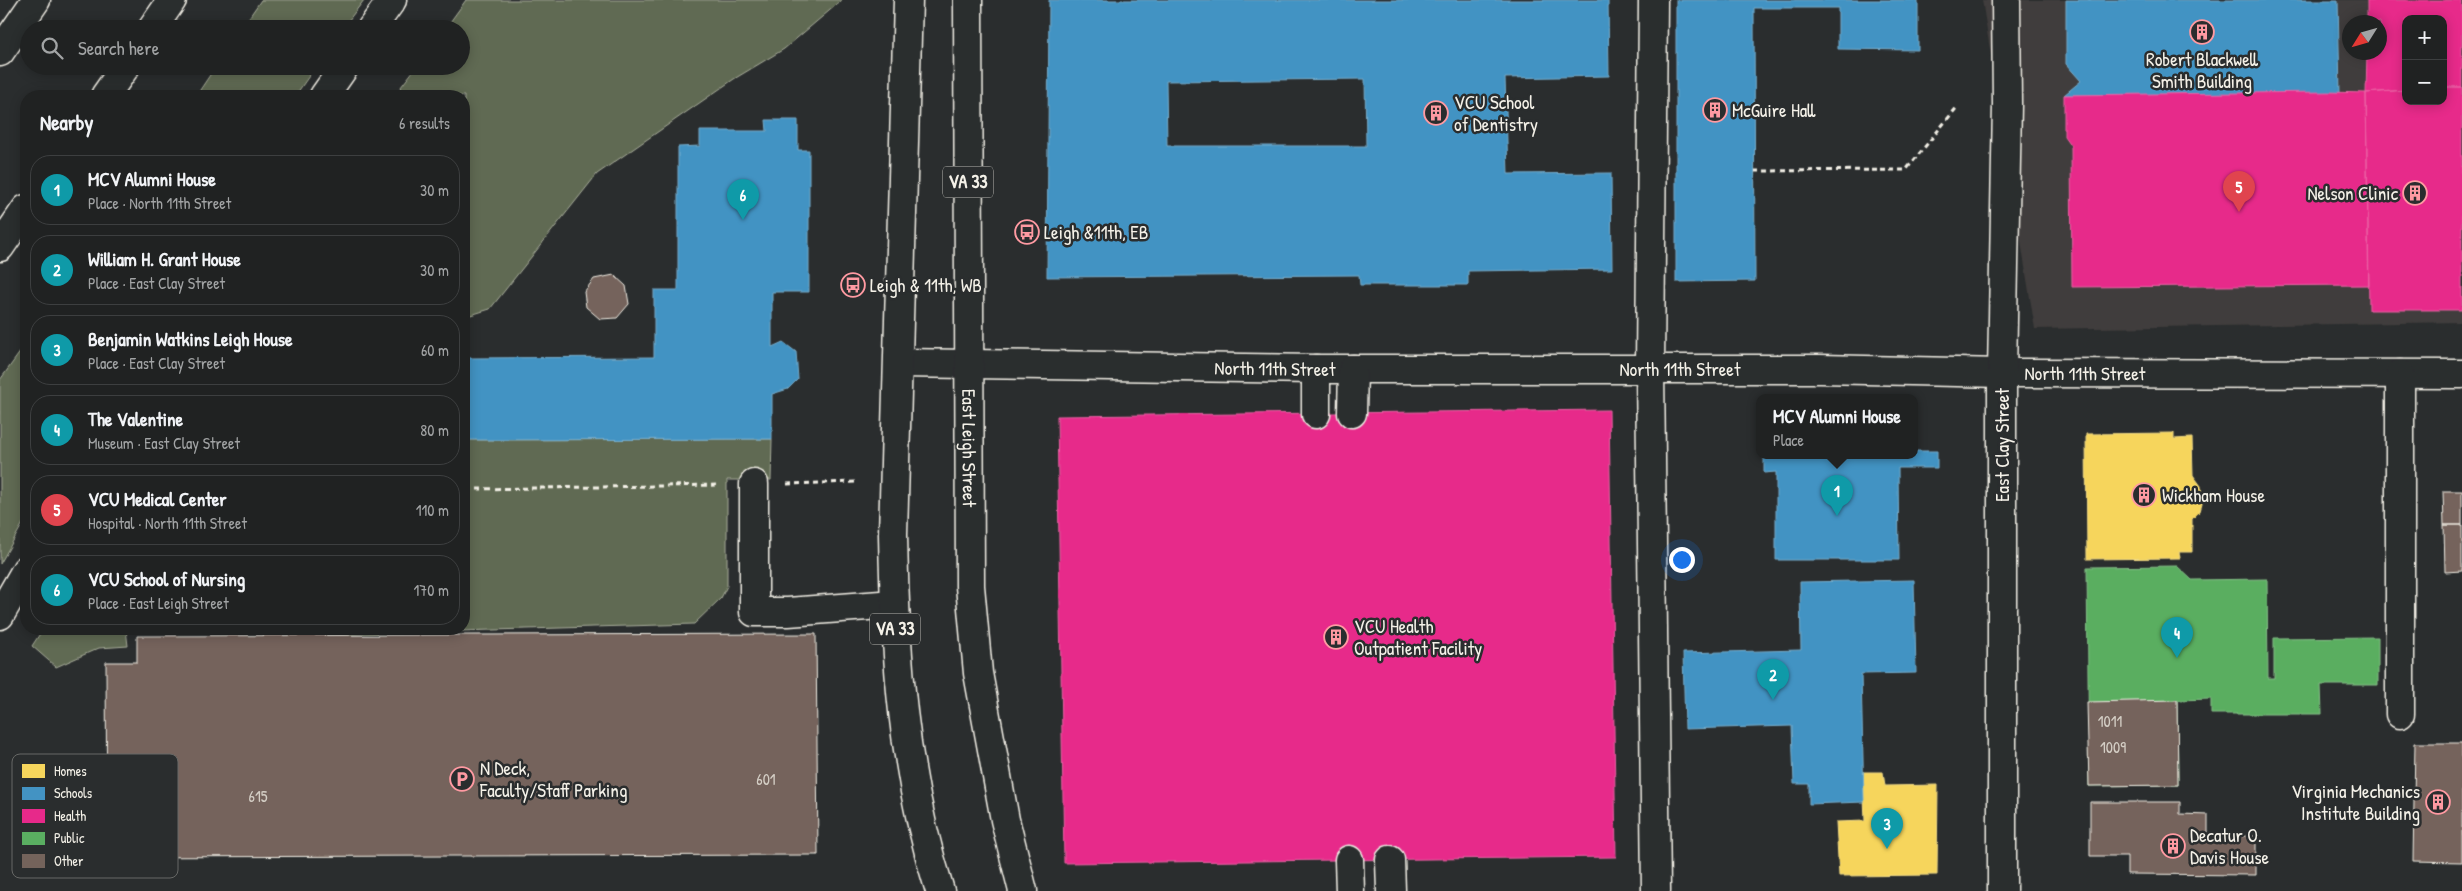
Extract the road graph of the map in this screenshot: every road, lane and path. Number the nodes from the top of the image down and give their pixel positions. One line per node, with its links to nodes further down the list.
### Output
1 (36, 0): 8 (main road)
2 (172, 0): 9 (main road)
3 (392, 0): 10 (main road)
4 (908, 0): 21 (main road, VA 33)
5 (968, 0): 22 (main road, East Leigh Street / VA 33)
6 (1653, 0): 25 (main road)
7 (2006, 0): 26 (main road, East Clay Street)
8 (22, 20)
9 (158, 20)
10 (378, 20)
11 (20, 23): 12 (main road)
12 (0, 52)
13 (120, 75): 15 (main road)
14 (339, 75): 16 (main road)
15 (109, 90)
16 (328, 90)
17 (1958, 106): 18 (path)
18 (1755, 171)
19 (20, 218): 20 (main road)
20 (0, 247)
21 (899, 363): 22 (main road, North 11th Street); 35 (main road, VA 33)
22 (968, 364): 23 (main road, North 11th Street); 41 (main road, East Leigh Street / VA 33)
23 (1316, 369): 24 (main road, North 11th Street); 30 (main road)
24 (1353, 369): 25 (main road, North 11th Street); 29 (main road)
25 (1650, 370): 26 (main road, North 11th Street); 44 (main road)
26 (2002, 373): 27 (main road, North 11th Street); 45 (main road, East Clay Street)
27 (2400, 374): 28 (main road, North 11th Street); 37 (main road)
28 (2462, 374)
29 (1352, 413)
30 (1316, 414)
31 (859, 482): 32 (path)
32 (754, 484): 33 (path); 35 (main road)
33 (477, 489)
34 (20, 580): 36 (main road)
35 (894, 604): 40 (main road, VA 33)
36 (0, 615)
37 (2400, 714)
38 (1350, 860): 42 (main road)
39 (1390, 860): 43 (main road)
40 (940, 891)
41 (1023, 891)
42 (1350, 891)
43 (1391, 891)
44 (1656, 891)
45 (2002, 891)

